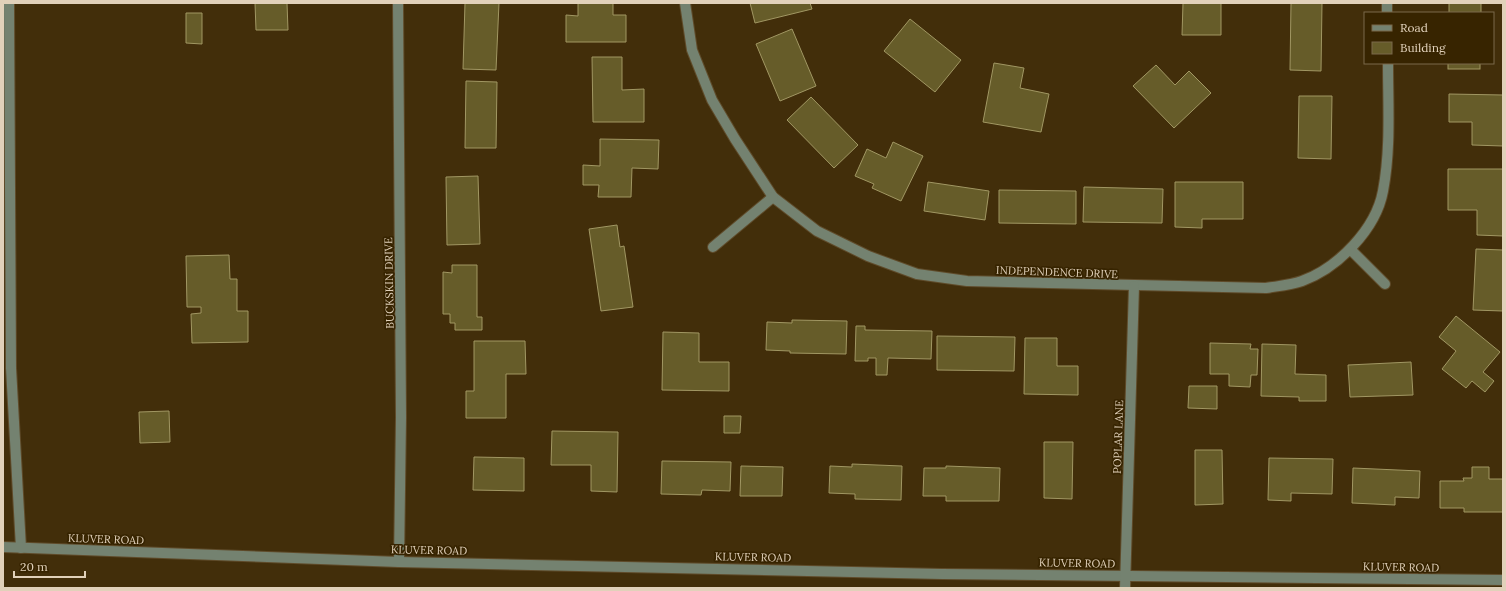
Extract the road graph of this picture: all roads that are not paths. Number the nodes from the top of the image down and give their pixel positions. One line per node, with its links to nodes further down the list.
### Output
1 (8, 3): 5 (street)
2 (398, 3): 14 (street, BUCKSKIN DRIVE)
3 (685, 3): 6 (street, INDEPENDENCE DRIVE)
4 (1388, 64): 8 (street, INDEPENDENCE DRIVE)
5 (6, 174): 9 (street)
6 (773, 197): 7 (street); 11 (street, INDEPENDENCE DRIVE)
7 (713, 247)
8 (1351, 250): 10 (street); 11 (street, INDEPENDENCE DRIVE)
9 (7, 270): 13 (street)
10 (1385, 284)
11 (1134, 286): 15 (street, POPLAR LANE)
12 (3, 547): 13 (street, KLUVER ROAD)
13 (21, 548): 14 (street, KLUVER ROAD)
14 (399, 562): 15 (street, KLUVER ROAD)
15 (1126, 575): 16 (street, KLUVER ROAD); 17 (street, POPLAR LANE)
16 (1503, 580)
17 (1125, 588)

